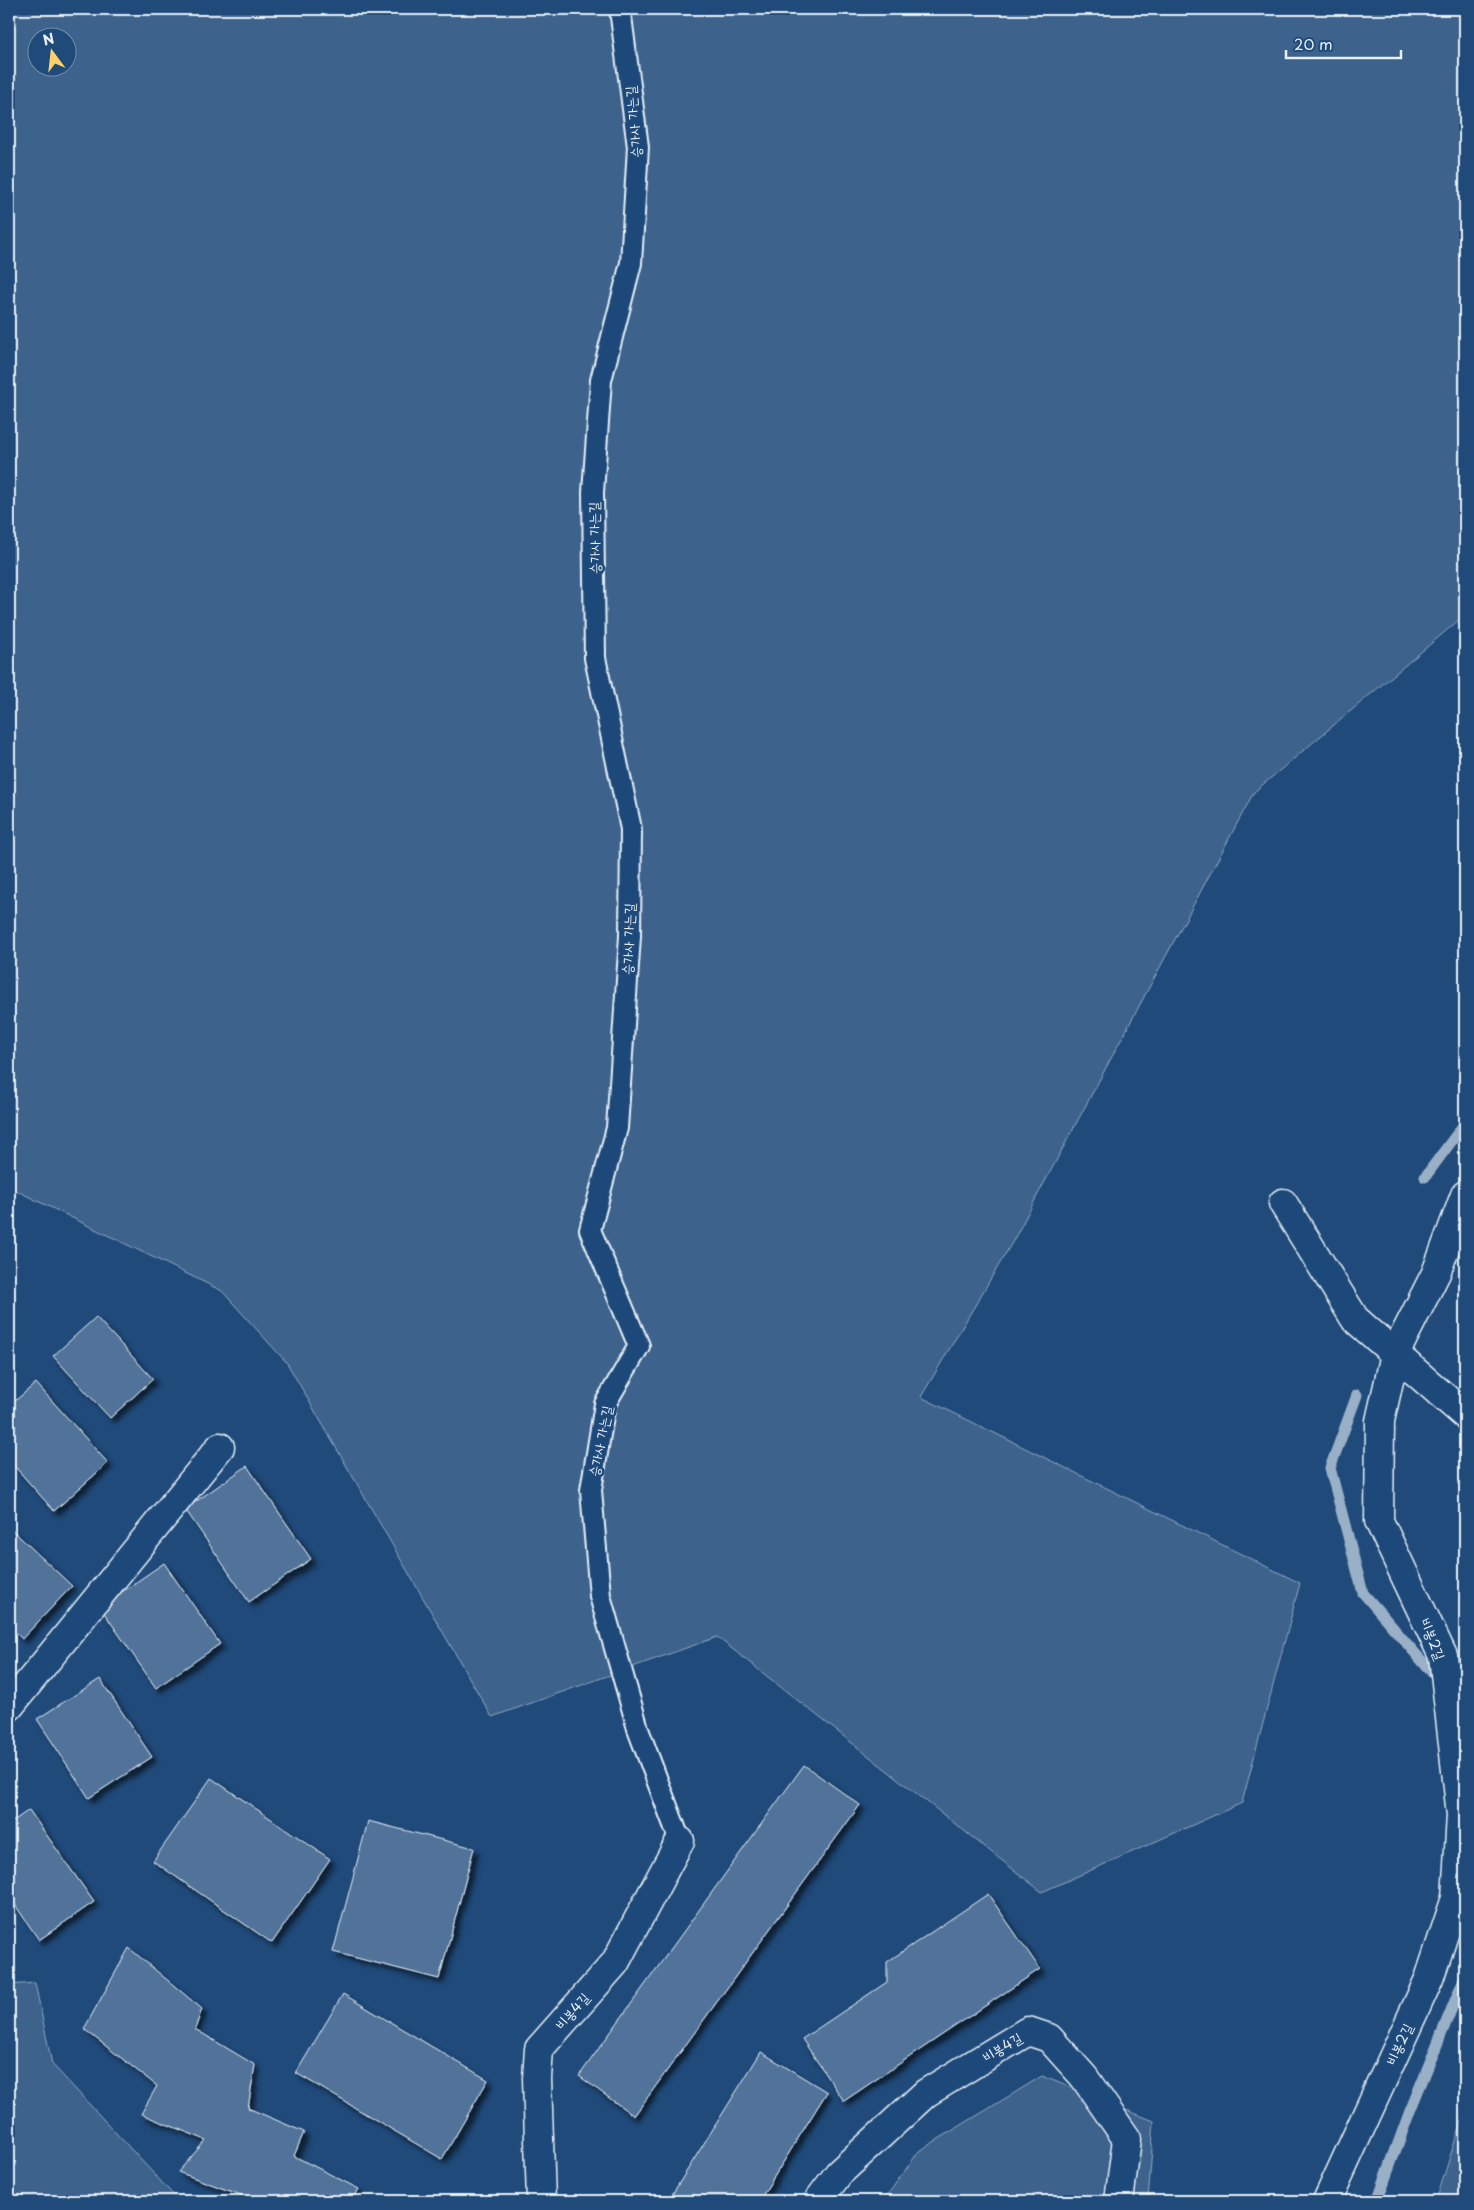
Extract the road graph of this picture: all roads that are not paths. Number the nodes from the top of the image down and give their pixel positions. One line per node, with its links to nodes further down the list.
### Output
1 (620, 9): 8 (lane, 승가사 가는길)
2 (1465, 1195): 4 (street, 비봉2길)
3 (1283, 1204): 4 (street)
4 (1395, 1354): 5 (street); 12 (street, 비봉2길)
5 (1465, 1415)
6 (220, 1447): 7 (street)
7 (9, 1707)
8 (680, 1841): 9 (street, 비봉4길)
9 (541, 2201)
10 (818, 2201): 11 (street, 비봉4길)
11 (1119, 2201)
12 (1327, 2201)

